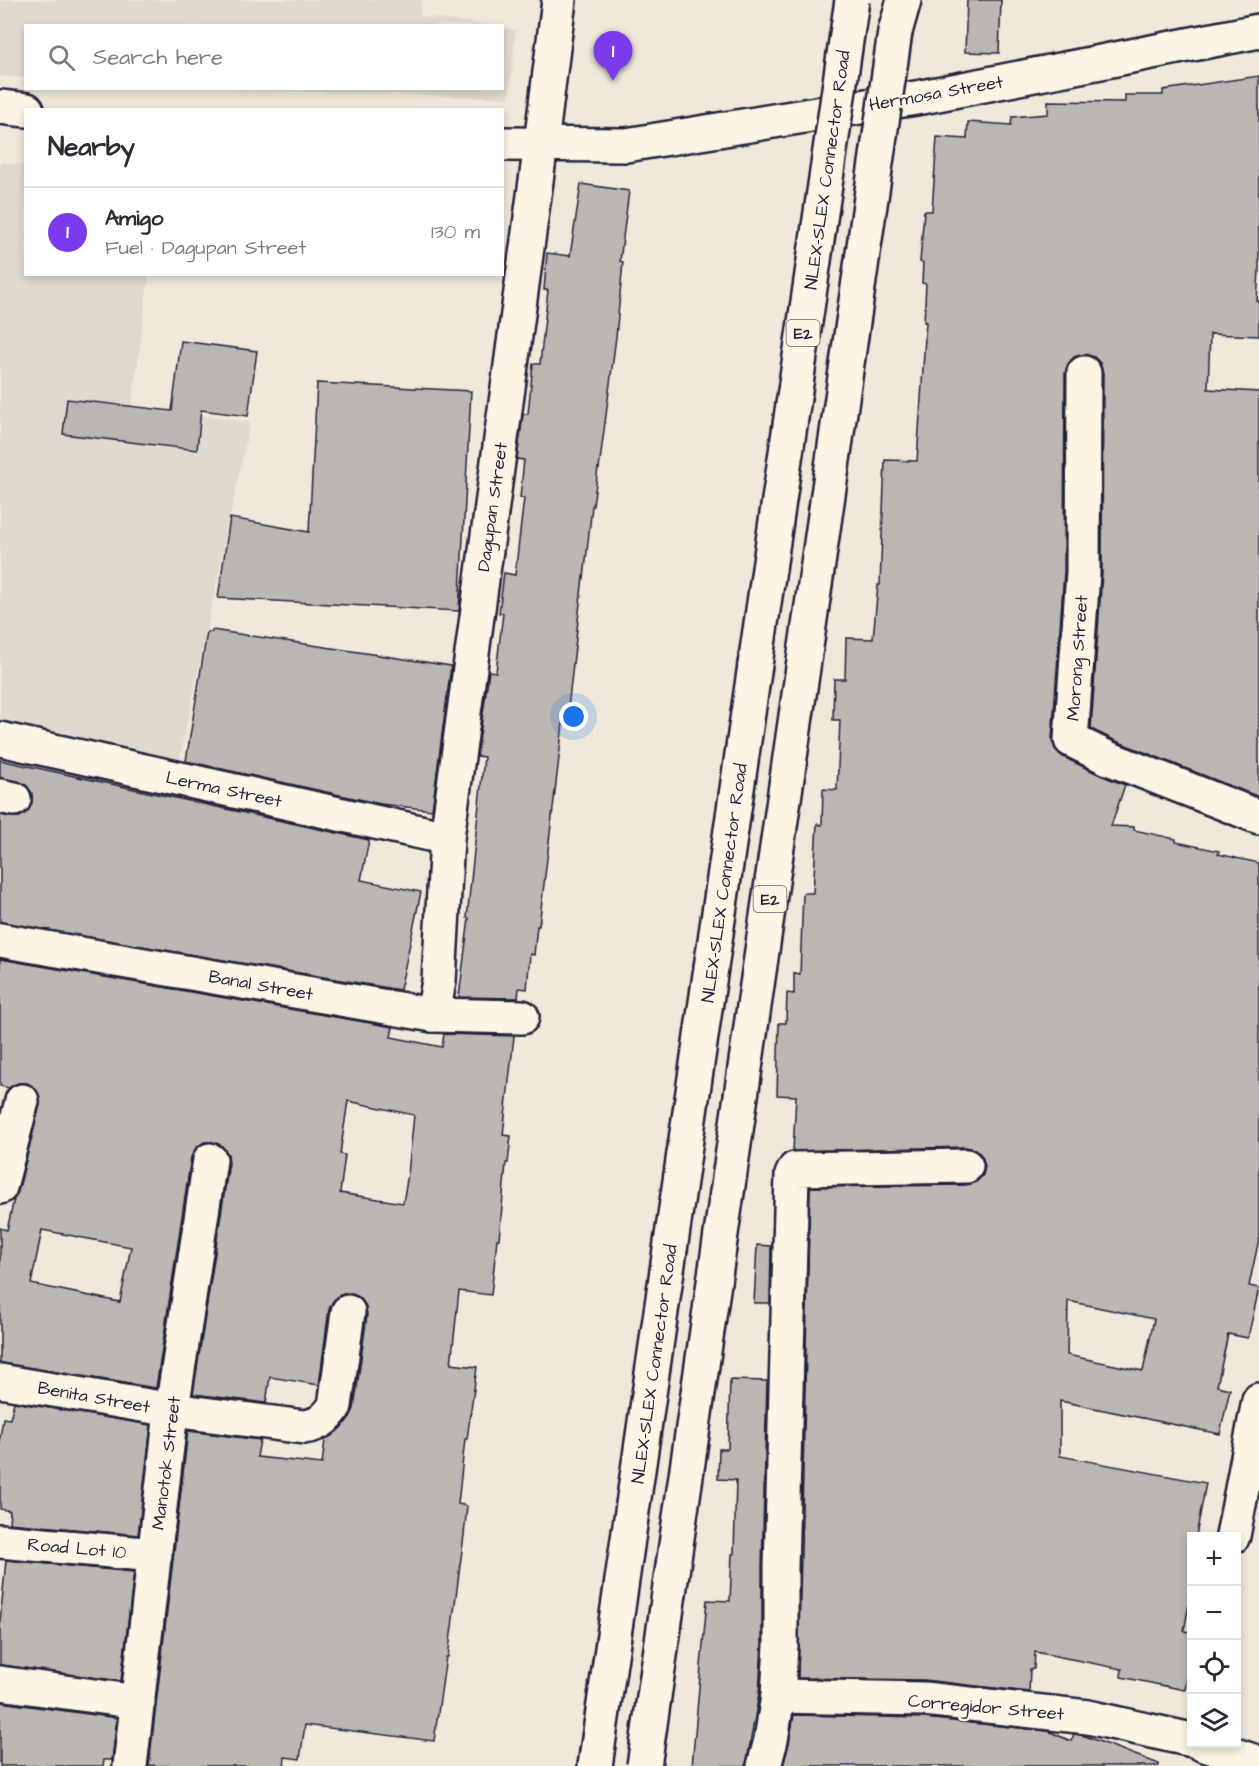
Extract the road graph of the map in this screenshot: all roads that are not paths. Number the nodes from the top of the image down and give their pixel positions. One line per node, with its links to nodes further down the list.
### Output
1 (559, 0): 10 (main road, Dagupan Street)
2 (852, 0): 37 (main road, NLEX-SLEX Connector Road / E2, bridge)
3 (899, 0): 6 (main road, E2)
4 (904, 0): 6 (main road)
5 (1259, 31): 10 (main road, Hermosa Street)
6 (895, 32): 38 (main road, E2, bridge)
7 (0, 107): 8 (main road)
8 (24, 110)
9 (504, 144): 10 (main road, Hermosa Street)
10 (541, 144): 14 (main road, Dagupan Street)
11 (1084, 373): 13 (main road, Morong Street)
12 (0, 739): 14 (main road, Lerma Street)
13 (1259, 817)
14 (447, 838): 16 (main road, Dagupan Street)
15 (0, 940): 16 (main road, Banal Street)
16 (433, 1015): 17 (main road, Banal Street)
17 (522, 1017)
18 (22, 1101): 21 (main road)
19 (210, 1160): 25 (main road, Manotok Street)
20 (966, 1166): 30 (main road)
21 (0, 1187)
22 (348, 1311): 25 (main road, Benita Street)
23 (0, 1381): 25 (main road, Benita Street)
24 (1259, 1400): 26 (main road)
25 (172, 1410): 28 (main road, Manotok Street)
26 (1234, 1532)
27 (0, 1541): 28 (main road, Road Lot 10)
28 (155, 1555): 31 (main road, Manotok Street)
29 (0, 1683): 31 (main road)
30 (778, 1696): 32 (main road, Corregidor Street); 39 (main road)
31 (138, 1702): 36 (main road, Manotok Street)
32 (1187, 1741)
33 (1190, 1748): 40 (main road)
34 (1216, 1748): 35 (main road)
35 (1259, 1763)
36 (130, 1766)
37 (596, 1766)
38 (644, 1766)
39 (764, 1766)
40 (1186, 1766)

